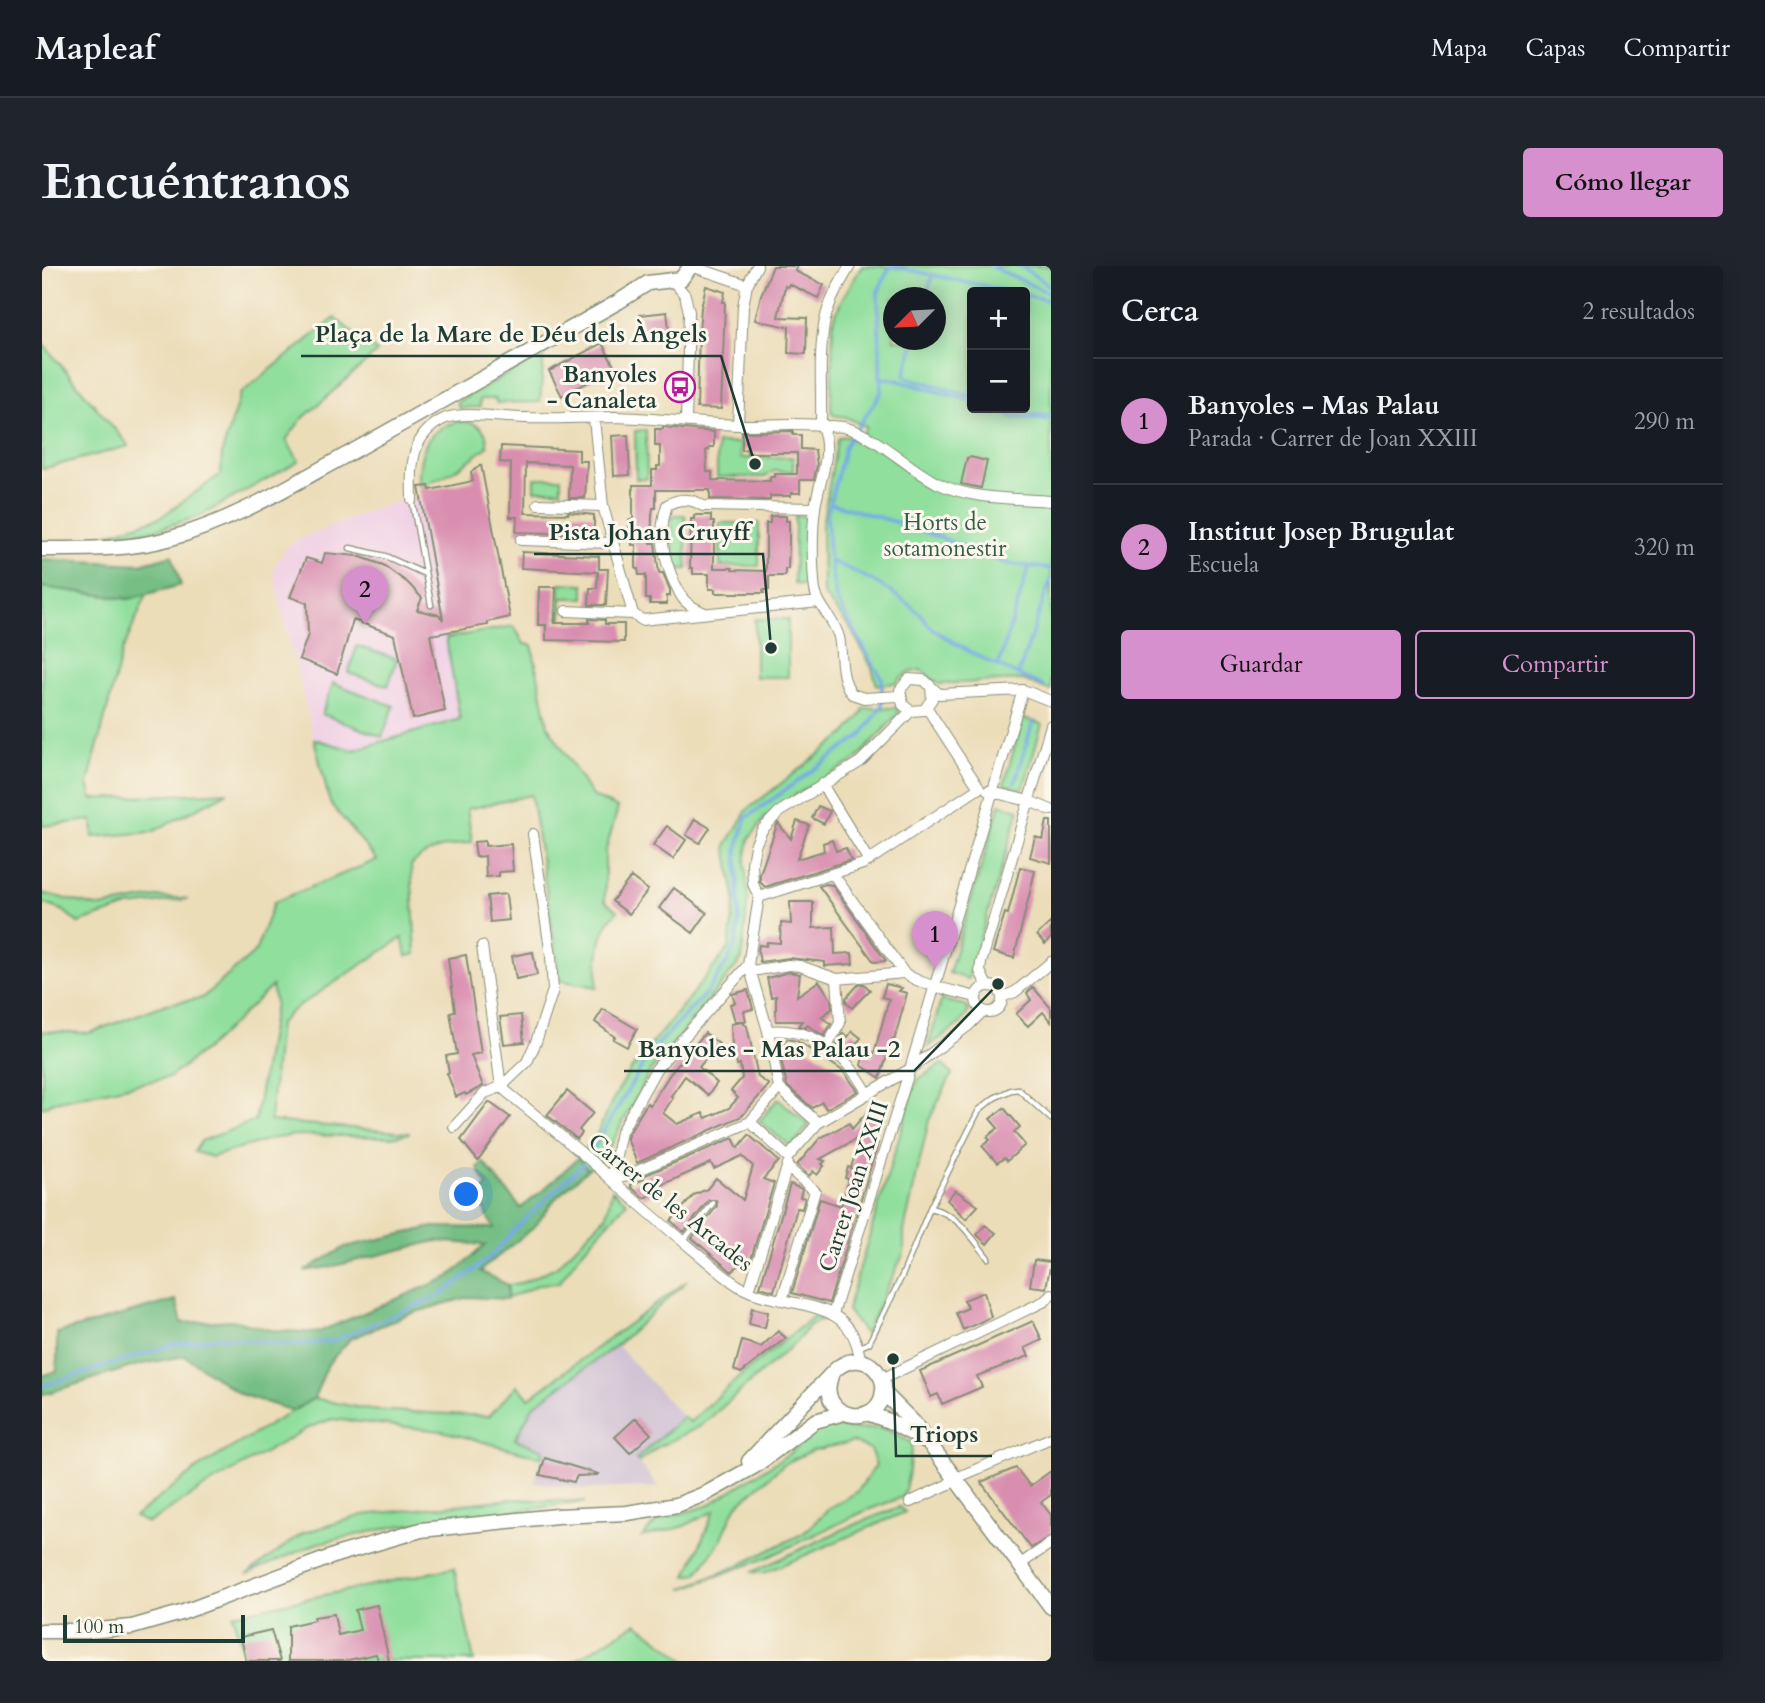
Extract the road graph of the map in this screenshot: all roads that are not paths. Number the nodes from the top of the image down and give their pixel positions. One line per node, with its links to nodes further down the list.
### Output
1 (654, 266): 5 (main road); 6 (main road)
2 (691, 266): 5 (main road); 7 (street)
3 (757, 266): 7 (street)
4 (850, 266): 10 (street)
5 (670, 280): 6 (main road); 9 (street)
6 (648, 283): 20 (main road)
7 (747, 285): 11 (street)
8 (594, 419): 9 (street); 12 (street); 15 (street)
9 (686, 421): 11 (street)
10 (821, 424): 11 (street); 13 (street); 16 (street)
11 (738, 425)
12 (412, 499): 21 (lane)
13 (1051, 501)
14 (538, 504): 15 (street)
15 (603, 506): 18 (street)
16 (815, 508): 22 (street); 25 (street)
17 (521, 540): 18 (street)
18 (612, 543): 26 (street)
19 (350, 548): 21 (lane)
20 (42, 550)
21 (425, 574): 23 (lane)
22 (819, 602): 25 (street); 28 (street)
23 (431, 605)
24 (566, 611): 26 (street)
25 (705, 613): 26 (street)
26 (633, 614)
27 (1023, 690): 29 (street); 30 (street); 35 (street, Carrer Joan XXIII)
28 (899, 695): 29 (street); 31 (street)
29 (932, 697): 31 (street); 34 (street)
30 (1051, 701)
31 (911, 711): 33 (street)
32 (1051, 725): 36 (street)
33 (822, 784): 39 (street); 41 (street)
34 (979, 788): 35 (street); 39 (street)
35 (993, 793): 36 (street); 47 (street, Carrer Joan XXIII)
36 (1029, 801): 37 (street); 48 (street)
37 (1051, 810)
38 (533, 834): 55 (street)
39 (869, 861): 40 (street)
40 (833, 874): 41 (street); 45 (street)
41 (759, 897): 44 (street)
42 (482, 946): 55 (street)
43 (1050, 964): 50 (street)
44 (750, 968): 46 (street); 52 (street); 63 (street)
45 (904, 973): 46 (street); 47 (street)
46 (837, 979): 53 (street)
47 (934, 986): 49 (street); 54 (street, Carrer Joan XXIII)
48 (988, 986): 49 (street); 50 (street)
49 (976, 997): 51 (street)
50 (1002, 997): 51 (street)
51 (983, 1011): 54 (street)
52 (768, 1031): 53 (street); 56 (street)
53 (827, 1045): 57 (street)
54 (910, 1069): 57 (street); 71 (street, Carrer Joan XXIII)
55 (501, 1087): 61 (street); 63 (street, Carrer de les Arcades)
56 (779, 1088): 59 (street); 60 (street)
57 (868, 1094): 60 (street)
58 (1051, 1119): 65 (lane)
59 (750, 1122): 62 (street); 63 (street)
60 (818, 1123): 62 (street)
61 (454, 1127)
62 (788, 1162): 68 (street); 70 (street)
63 (611, 1179): 66 (street, Carrer de les Arcades)
64 (713, 1203): 66 (lane)
65 (930, 1208): 67 (lane); 72 (lane)
66 (683, 1241): 68 (street, Carrer de les Arcades)
67 (988, 1258)
68 (749, 1290): 70 (street, Carrer de les Arcades)
69 (1051, 1294): 74 (street)
70 (782, 1300): 71 (street, Carrer de les Arcades)
71 (833, 1314): 72 (street)
72 (860, 1354): 73 (main road); 74 (main road)
73 (831, 1376): 75 (main road); 79 (main road)
74 (882, 1385): 76 (main road); 78 (main road)
75 (844, 1413): 76 (main road); 79 (main road)
76 (867, 1413): 78 (main road)
77 (1051, 1438): 80 (street)
78 (928, 1443): 80 (main road)
79 (734, 1477): 85 (main road)
80 (956, 1478): 81 (street); 83 (main road)
81 (909, 1502)
82 (1051, 1543): 83 (street)
83 (1019, 1565): 84 (main road)
84 (1051, 1607)
85 (42, 1631)

